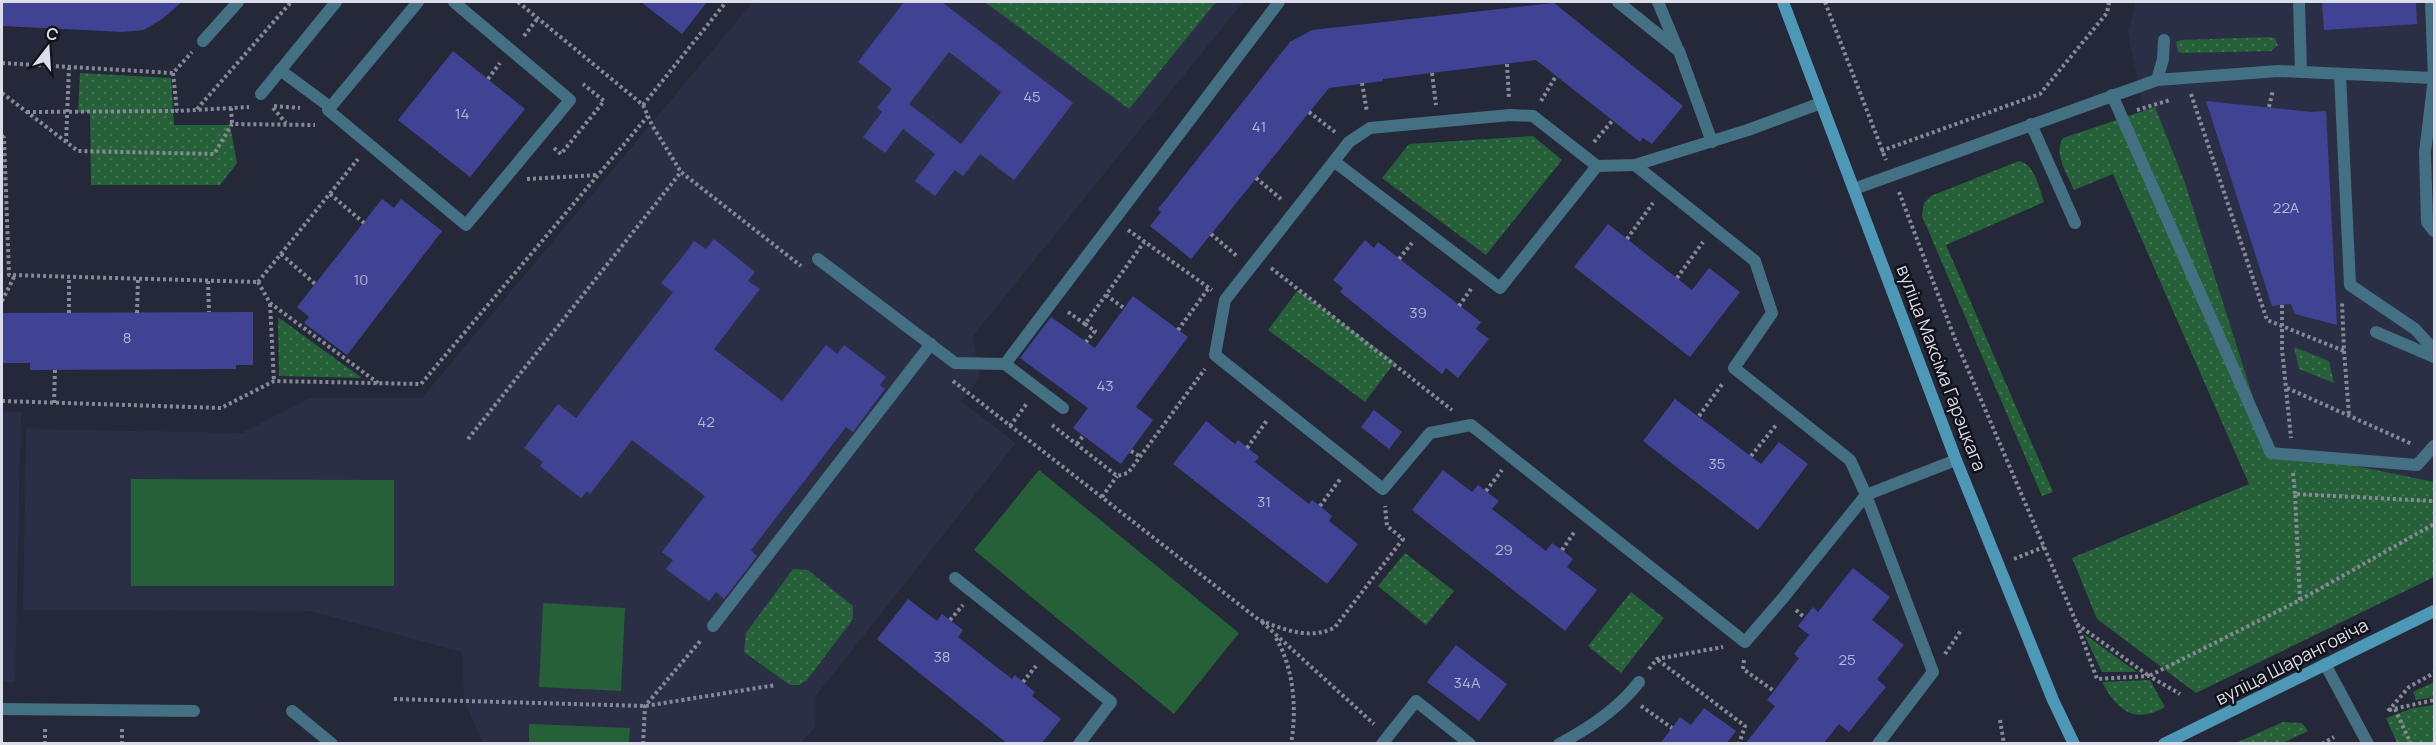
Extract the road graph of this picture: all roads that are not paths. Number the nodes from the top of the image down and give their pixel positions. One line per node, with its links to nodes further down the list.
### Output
1 (237, 2): 12 (lane)
2 (336, 2): 14 (lane)
3 (418, 2): 22 (lane)
4 (454, 2): 22 (lane)
5 (1279, 2): 36 (lane)
6 (1618, 2): 13 (lane)
7 (1658, 2): 13 (lane)
8 (1783, 2): 21 (main road, вуліца Максіма Гарэцкага)
9 (2299, 2): 15 (lane)
10 (2431, 2): 17 (lane)
11 (2164, 40): 18 (lane)
12 (202, 41)
13 (1679, 51): 24 (lane)
14 (280, 70): 19 (lane); 22 (lane)
15 (2301, 72): 16 (lane); 18 (lane)
16 (2340, 75): 17 (lane); 34 (lane)
17 (2434, 78): 30 (lane)
18 (2157, 80): 20 (lane)
19 (261, 94)
20 (2112, 95): 23 (lane); 38 (lane)
21 (1821, 103): 24 (lane); 28 (main road, вуліца Максіма Гарэцкага)
22 (330, 107)
23 (2031, 124): 28 (lane); 29 (lane)
24 (1712, 142): 26 (lane)
25 (1335, 162): 27 (lane); 27 (lane); 40 (lane)
26 (1635, 165): 27 (lane); 40 (lane)
27 (1597, 166)
28 (1854, 189): 39 (main road, вуліца Максіма Гарэцкага)
29 (2075, 223)
30 (2434, 231)
31 (818, 259): 33 (lane)
32 (2376, 332): 35 (lane)
33 (931, 344): 36 (lane); 43 (lane)
34 (2434, 350)
35 (2434, 357)
36 (1005, 364): 37 (lane)
37 (1063, 408)
38 (2432, 449)
39 (1956, 460): 40 (lane); 56 (main road, вуліца Максіма Гарэцкага)
40 (1866, 495): 55 (lane)
41 (955, 578): 52 (lane)
42 (2434, 611): 44 (main road, вуліца Шаранговіча)
43 (713, 626)
44 (2325, 664): 49 (main road, вуліца Шаранговіча); 59 (lane)
45 (1639, 682): 54 (lane)
46 (2, 709): 47 (lane)
47 (194, 711)
48 (292, 711): 51 (lane)
49 (2187, 733): 57 (main road, вуліца Шаранговіча); 58 (main road)
50 (1385, 740): 53 (lane)
51 (332, 744)
52 (1079, 744)
53 (1470, 744)
54 (1559, 744)
55 (1878, 744)
56 (2074, 744)
57 (2164, 744)
58 (2175, 744)
59 (2368, 744)

